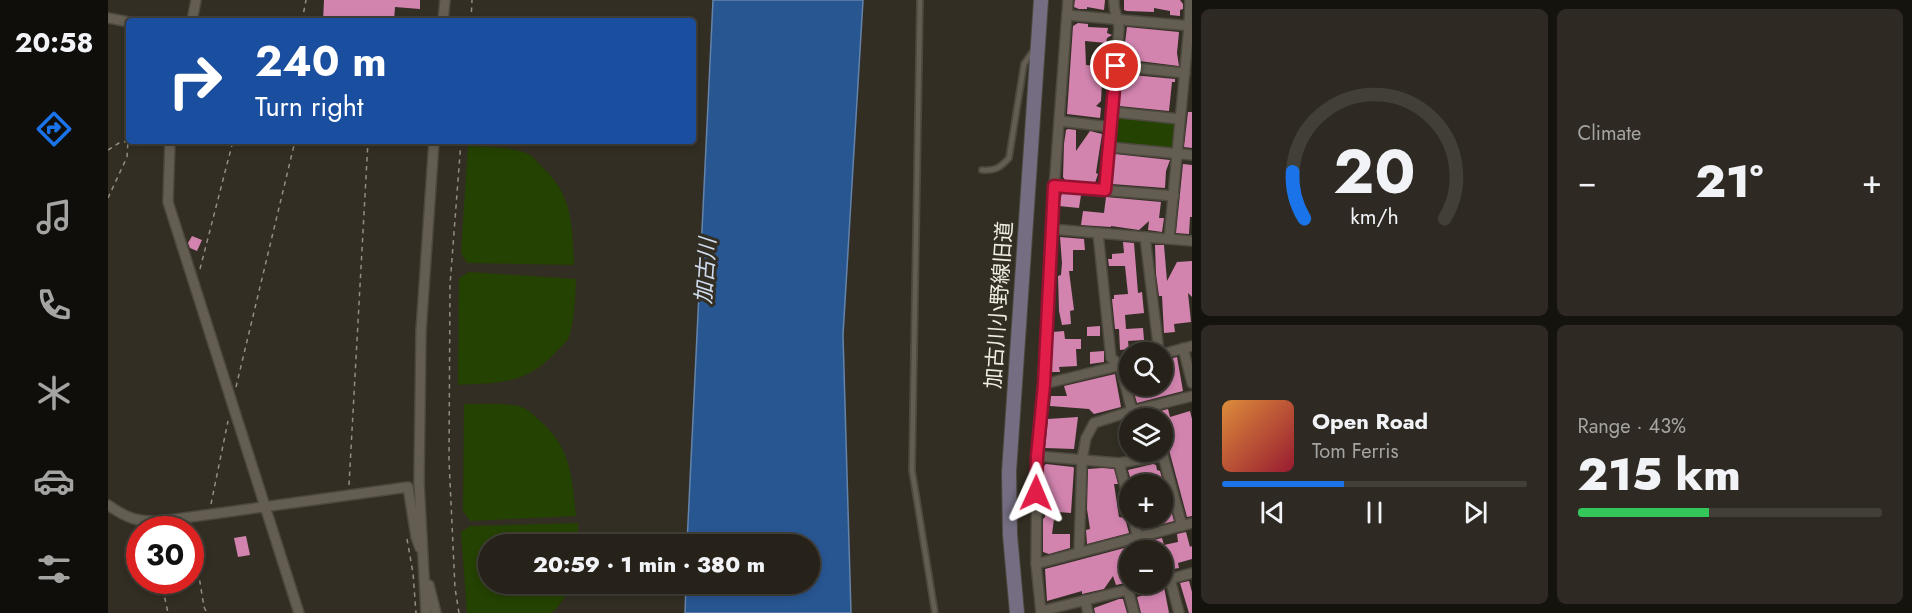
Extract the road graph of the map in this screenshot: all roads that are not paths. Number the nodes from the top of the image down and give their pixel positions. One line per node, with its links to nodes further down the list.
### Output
1 (196, 0): 10 (street)
2 (445, 0): 11 (street)
3 (920, 0): 70 (lane)
4 (1041, 0): 15 (street, 加古川小野線旧道)
5 (1068, 0): 8 (street)
6 (1114, 0): 12 (street)
7 (1190, 0): 14 (street)
8 (1067, 15): 12 (street); 20 (street)
9 (108, 18): 13 (street)
10 (193, 18)
11 (443, 18)
12 (1119, 19): 14 (street); 16 (street)
13 (126, 21)
14 (1191, 26): 17 (street)
15 (1038, 44): 27 (lane); 71 (street, 加古川小野線旧道)
16 (1116, 66): 17 (street); 18 (street)
17 (1185, 73): 19 (street)
18 (1113, 112): 19 (street); 21 (street)
19 (1180, 119): 25 (street)
20 (1060, 121): 21 (street); 28 (street)
21 (1110, 127): 24 (street)
22 (170, 144): 53 (street)
23 (434, 144): 58 (street)
24 (1108, 147): 25 (street); 29 (street)
25 (1178, 154): 26 (street); 30 (street)
26 (1192, 155)
27 (982, 170)
28 (1054, 186): 29 (street); 31 (street)
29 (1105, 190): 30 (street)
30 (1174, 196): 34 (street)
31 (1051, 229): 32 (street); 41 (street)
32 (1098, 232): 33 (street); 38 (street)
33 (1145, 237): 34 (street); 36 (street)
34 (1169, 239): 35 (street)
35 (1192, 241)
36 (1159, 342)
37 (1187, 347): 40 (street)
38 (1119, 361)
39 (1119, 365): 41 (street)
40 (1192, 383)
41 (1044, 384): 46 (street)
42 (1192, 396): 43 (street)
43 (1151, 407): 44 (street)
44 (1146, 408)
45 (1119, 415): 47 (street)
46 (1037, 456): 47 (street); 59 (street)
47 (1082, 459): 50 (street); 57 (street)
48 (1124, 462): 50 (street)
49 (1166, 462): 54 (street)
50 (1119, 463): 51 (street)
51 (1122, 474)
52 (108, 505): 53 (street)
53 (264, 506): 58 (street); 67 (street)
54 (1187, 525): 56 (street)
55 (1135, 528): 56 (street)
56 (1138, 538): 57 (street)
57 (1079, 552): 59 (street)
58 (424, 560): 68 (street); 69 (street)
59 (1036, 564): 66 (street)
60 (1192, 573): 61 (street)
61 (1173, 578)
62 (1119, 592): 65 (street)
63 (1129, 594): 73 (street)
64 (1172, 594): 74 (street)
65 (1085, 600): 66 (street); 72 (street)
66 (1041, 612)
67 (299, 613)
68 (426, 613)
69 (436, 613)
70 (934, 613)
71 (1017, 613)
72 (1088, 613)
73 (1134, 613)
74 (1179, 613)

